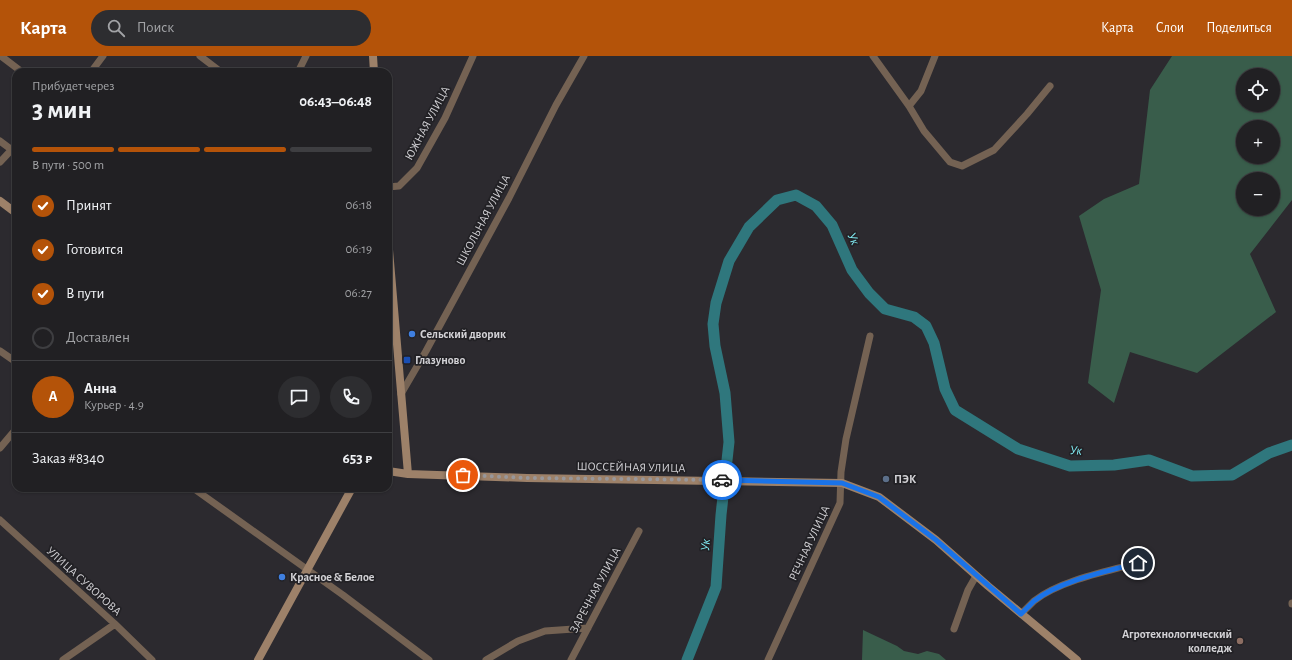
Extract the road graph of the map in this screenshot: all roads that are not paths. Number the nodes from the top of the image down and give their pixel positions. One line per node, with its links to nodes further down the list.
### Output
1 (1, 56): 10 (street)
2 (103, 56): 11 (street)
3 (200, 56): 12 (street)
4 (306, 56): 13 (street)
5 (373, 56): 14 (main road)
6 (473, 56): 21 (street, ЮЖНАЯ УЛИЦА)
7 (584, 56): 28 (street, ШКОЛЬНАЯ УЛИЦА)
8 (873, 56): 16 (street)
9 (935, 56): 16 (street)
10 (17, 68)
11 (95, 68)
12 (216, 68)
13 (300, 68)
14 (374, 68)
15 (1050, 86): 16 (street)
16 (908, 106)
17 (0, 141): 18 (street)
18 (12, 148)
19 (12, 151): 20 (street)
20 (0, 162)
21 (392, 187)
22 (0, 201): 23 (main road)
23 (12, 210)
24 (392, 286): 28 (main road)
25 (870, 336): 33 (street, РЕЧНАЯ УЛИЦА)
26 (0, 351): 27 (street)
27 (12, 359)
28 (401, 394): 32 (main road)
29 (12, 434): 30 (street)
30 (0, 448)
31 (392, 472): 32 (main road, ШОССЕЙНАЯ УЛИЦА)
32 (408, 474): 33 (main road, ШОССЕЙНАЯ УЛИЦА)
33 (842, 483): 40 (main road, ШОССЕЙНАЯ УЛИЦА); 51 (street, РЕЧНАЯ УЛИЦА)
34 (199, 492): 39 (street)
35 (350, 492): 39 (main road)
36 (0, 520): 42 (street, УЛИЦА СУВОРОВА)
37 (639, 531): 43 (street, ЗАРЕЧНАЯ УЛИЦА)
38 (1138, 563): 41 (street)
39 (307, 569): 47 (main road); 48 (street)
40 (976, 576): 41 (main road, ШОССЕЙНАЯ УЛИЦА); 44 (street)
41 (1021, 614): 52 (main road, ШОССЕЙНАЯ УЛИЦА)
42 (115, 624): 45 (street); 46 (street, УЛИЦА СУВОРОВА)
43 (588, 628): 49 (street); 50 (street, ЗАРЕЧНАЯ УЛИЦА)
44 (954, 629)
45 (63, 660)
46 (152, 660)
47 (258, 660)
48 (429, 660)
49 (486, 660)
50 (571, 660)
51 (768, 660)
52 (1077, 660)

